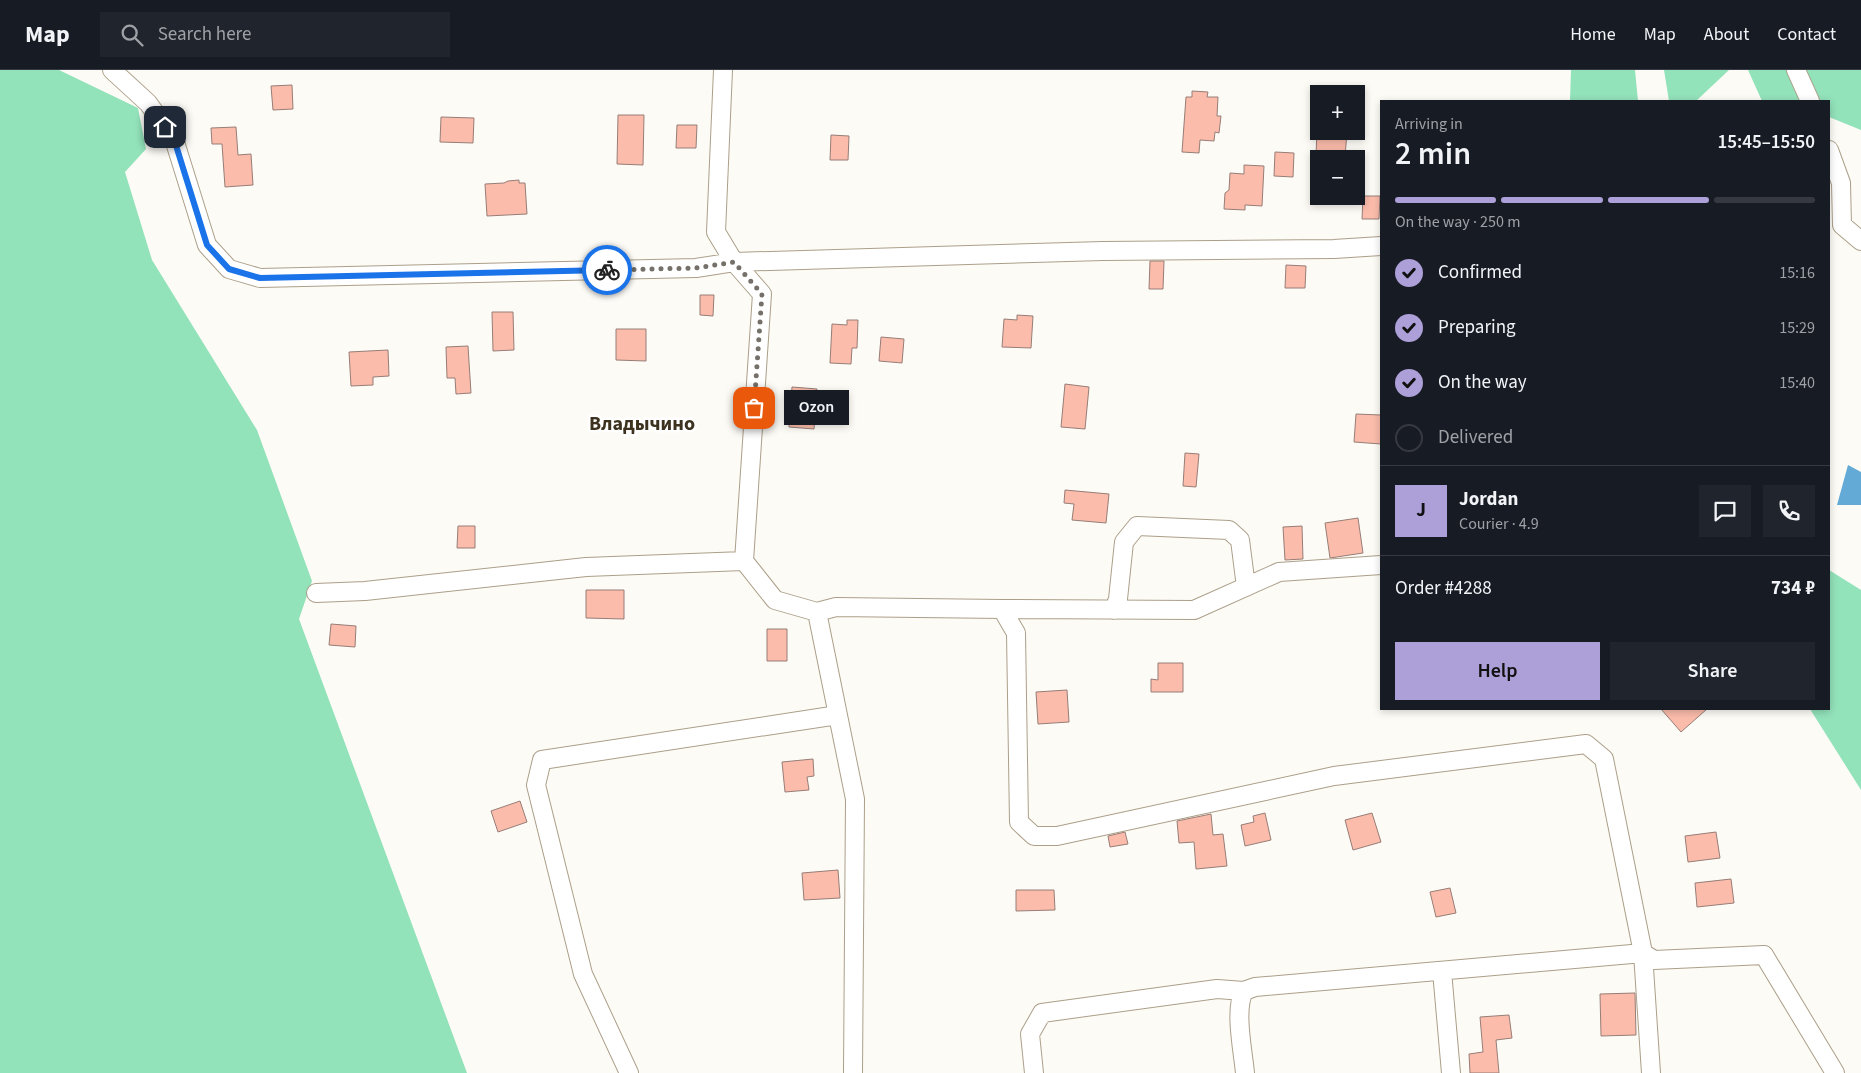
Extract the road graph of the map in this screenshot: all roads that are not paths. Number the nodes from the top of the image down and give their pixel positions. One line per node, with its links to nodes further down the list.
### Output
1 (112, 70): 8 (street)
2 (723, 70): 8 (street)
3 (1796, 70): 4 (street)
4 (1810, 100)
5 (1830, 153): 6 (street)
6 (1861, 241)
7 (1380, 246): 8 (street)
8 (734, 262): 9 (street)
9 (744, 561): 12 (street); 15 (street)
10 (1380, 565): 11 (street)
11 (1246, 587): 14 (street); 14 (street)
12 (316, 593)
13 (1002, 609): 14 (street); 15 (street); 17 (street)
14 (1114, 610)
15 (817, 612): 16 (street)
16 (838, 715): 20 (street); 21 (street)
17 (1643, 952): 18 (street); 25 (street); 26 (street)
18 (1442, 971): 19 (street); 24 (street)
19 (1244, 991): 22 (street); 23 (street)
20 (629, 1073)
21 (852, 1073)
22 (1034, 1073)
23 (1245, 1073)
24 (1451, 1073)
25 (1652, 1073)
26 (1835, 1073)

